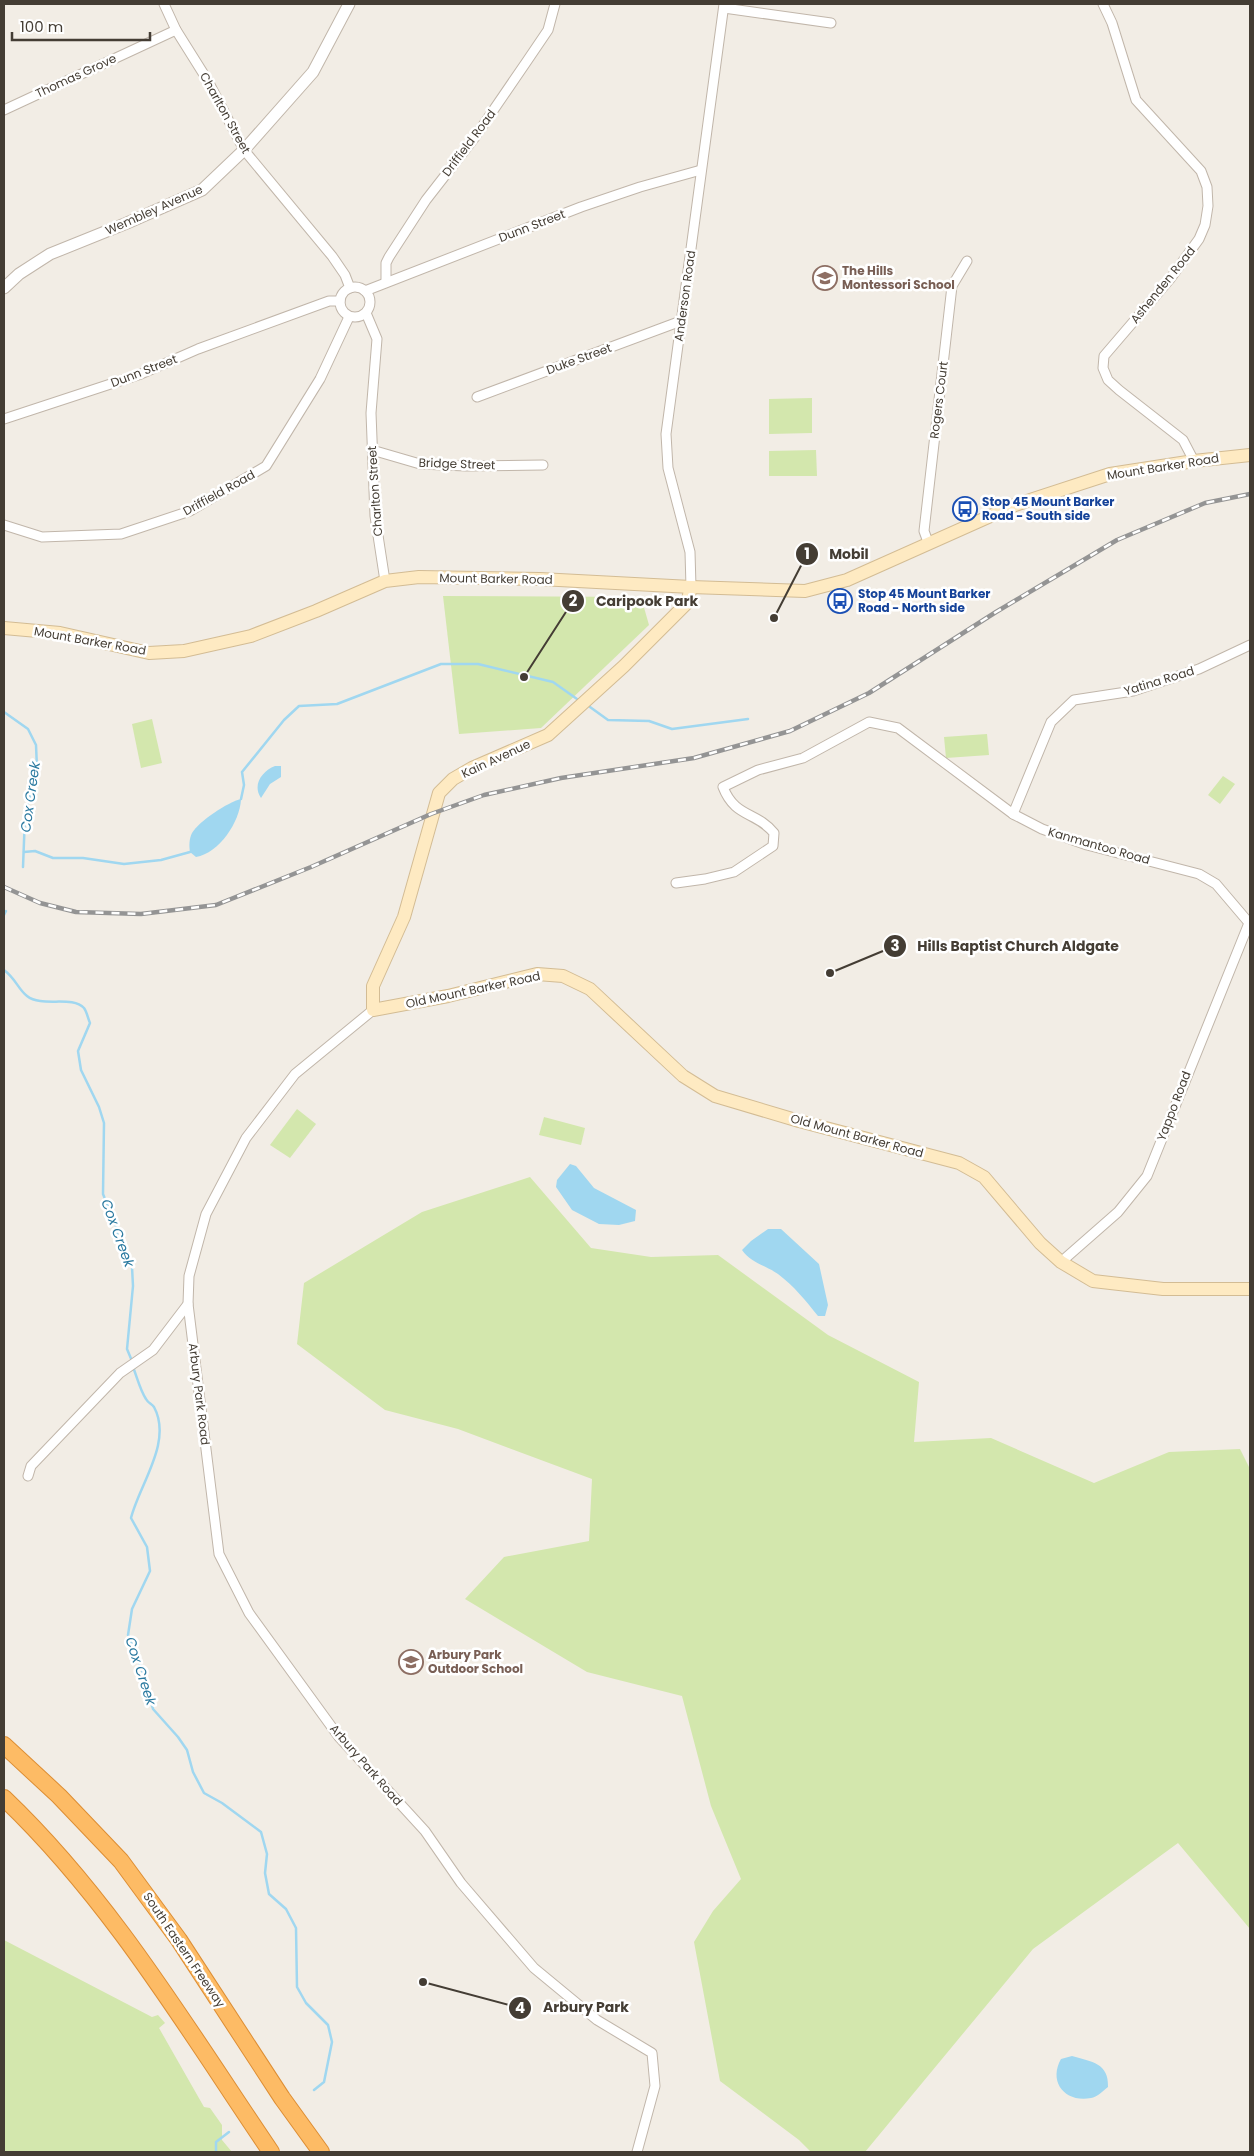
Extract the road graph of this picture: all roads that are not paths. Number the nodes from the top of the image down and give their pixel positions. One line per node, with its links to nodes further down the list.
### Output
1 (164, 4): 7 (street, Charlton Street)
2 (349, 4): 9 (street, Wembley Avenue)
3 (555, 4): 12 (street, Driffield Road)
4 (1102, 4): 24 (street, Ashenden Road)
5 (724, 6): 6 (street); 10 (street, Anderson Road)
6 (831, 23)
7 (176, 30): 8 (street, Thomas Grove); 9 (street, Charlton Street)
8 (4, 110)
9 (244, 150): 13 (street, Wembley Avenue); 14 (street, Charlton Street)
10 (701, 170): 12 (street, Dunn Street); 19 (street, Anderson Road)
11 (967, 261): 27 (street, Rogers Court)
12 (386, 282): 15 (street, Dunn Street)
13 (4, 288)
14 (350, 288): 15 (street); 16 (street)
15 (365, 291): 17 (street)
16 (340, 301): 18 (street); 21 (street, Dunn Street)
17 (366, 313): 18 (street); 22 (street, Charlton Street)
18 (349, 316): 26 (street, Driffield Road)
19 (681, 321): 20 (street, Duke Street); 29 (street, Anderson Road)
20 (477, 397)
21 (4, 419)
22 (372, 450): 25 (street, Bridge Street); 28 (street, Charlton Street)
23 (1250, 455): 24 (main road, Mount Barker Road)
24 (1194, 461): 27 (main road, Mount Barker Road)
25 (543, 465)
26 (4, 525)
27 (928, 542): 29 (main road, Mount Barker Road)
28 (385, 581): 29 (main road, Mount Barker Road); 30 (main road, Mount Barker Road)
29 (691, 588): 35 (main road, Kain Avenue)
30 (4, 628)
31 (1250, 645): 32 (street, Yatina Road)
32 (1014, 814): 33 (street, Kanmantoo Road); 34 (street, Kanmantoo Road)
33 (676, 883)
34 (1250, 924): 36 (street, Yappo Road)
35 (373, 1010): 36 (main road, Old Mount Barker Road); 38 (street, Old Mount Barker Road)
36 (1061, 1262): 37 (main road, Old Mount Barker Road)
37 (1250, 1289)
38 (188, 1304): 39 (street); 46 (street, Arbury Park Road)
39 (28, 1476)
40 (4, 1745): 45 (highway, South Eastern Freeway)
41 (4, 1798): 43 (highway)
42 (4, 1811): 43 (highway)
43 (54, 1851): 44 (highway)
44 (271, 2152)
45 (321, 2152)
46 (637, 2152)

